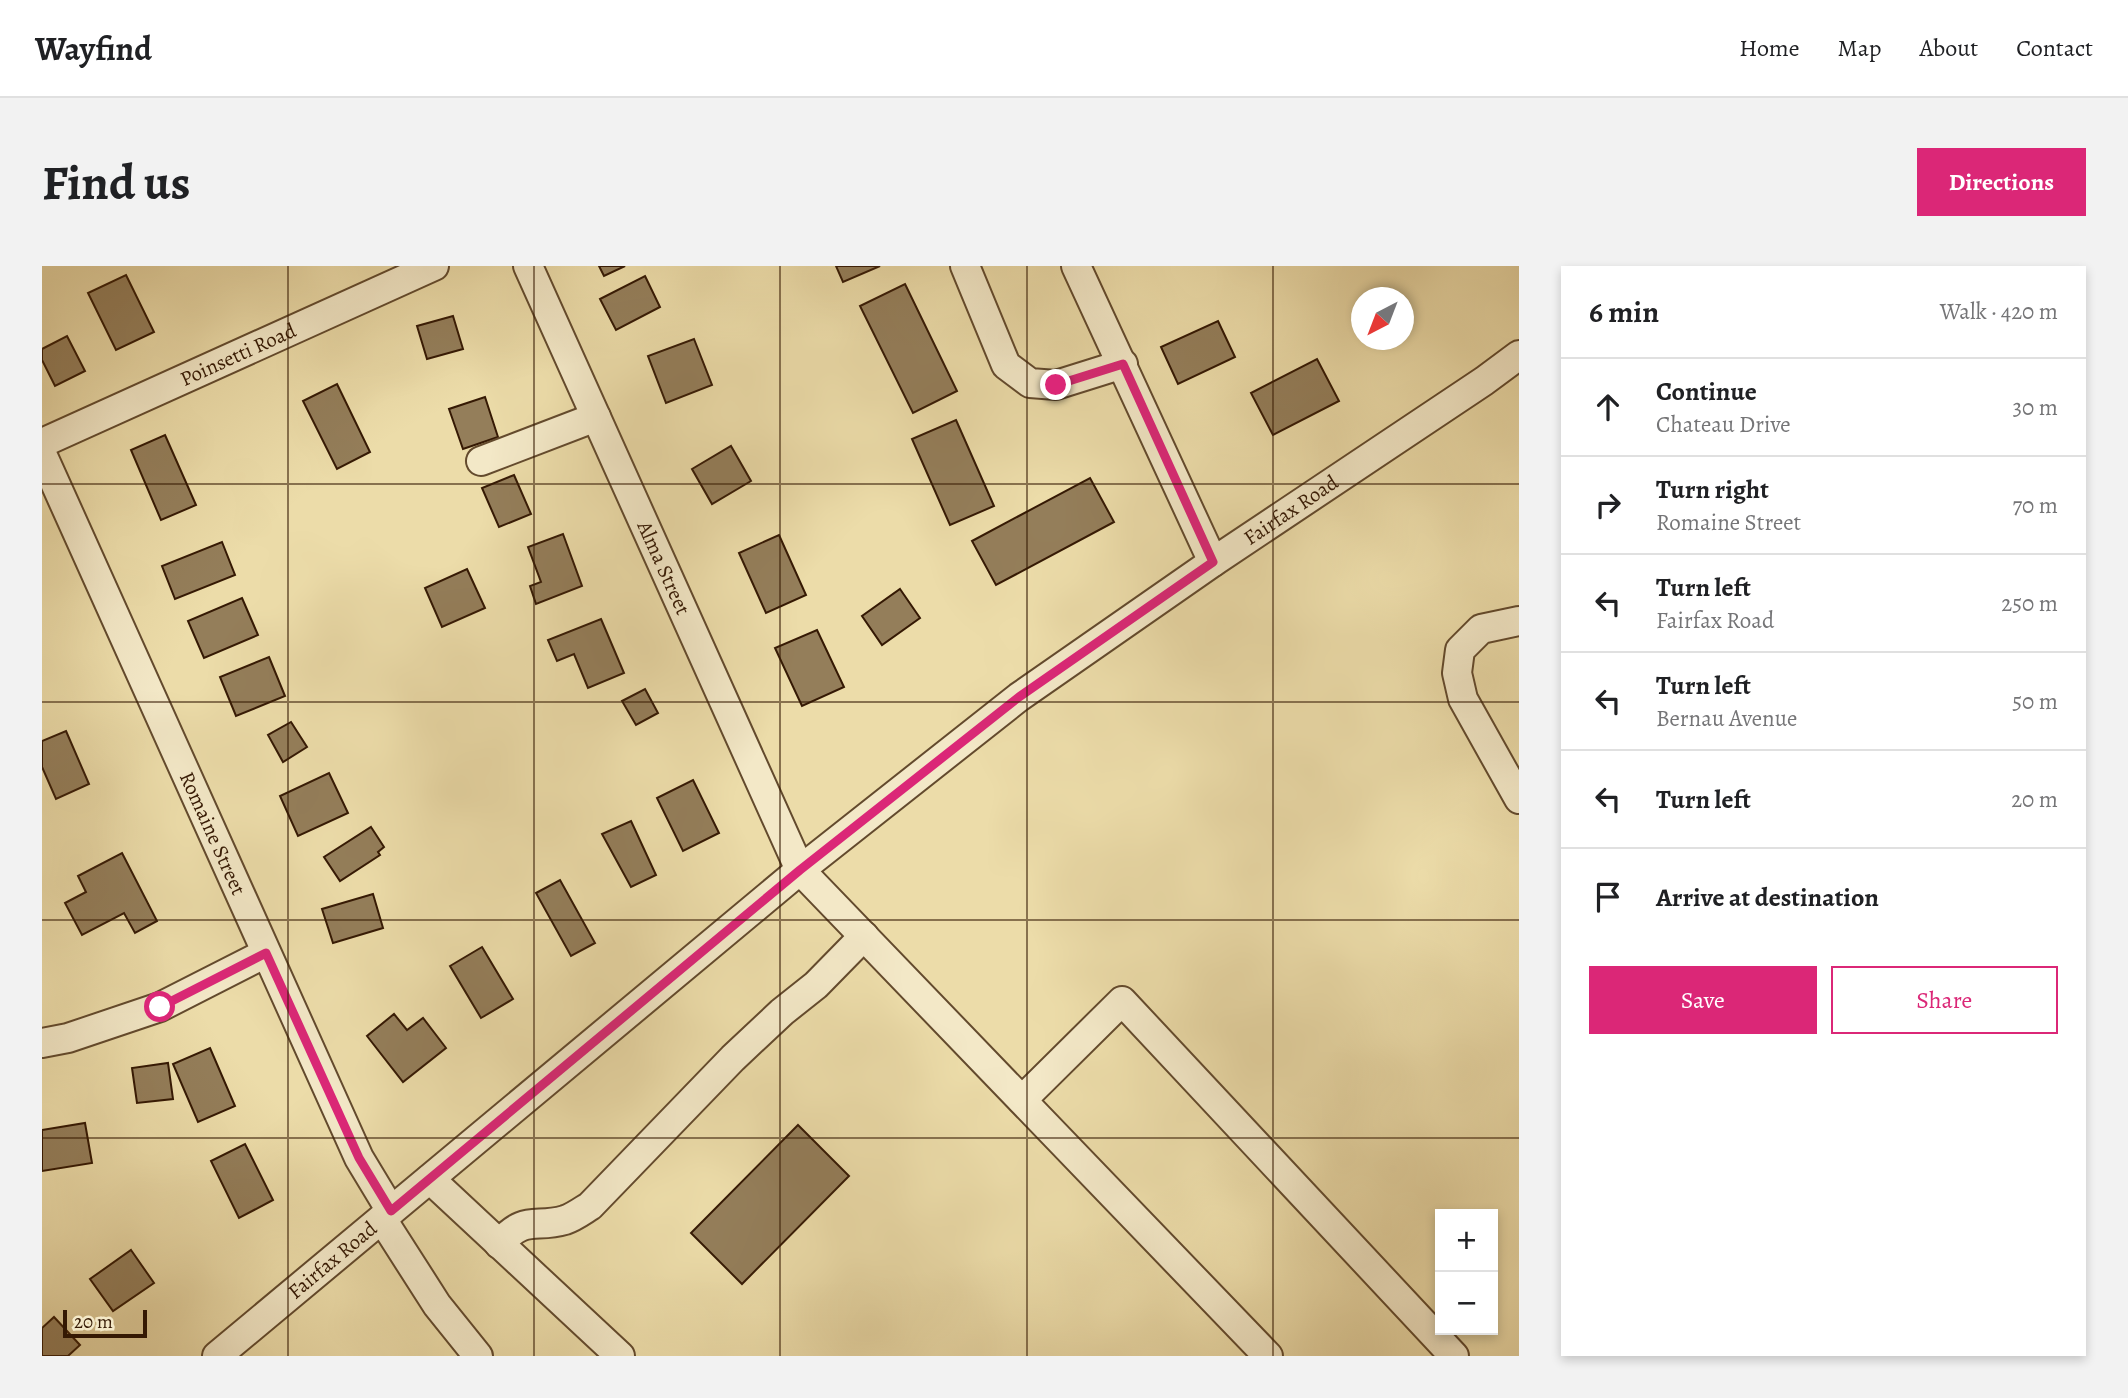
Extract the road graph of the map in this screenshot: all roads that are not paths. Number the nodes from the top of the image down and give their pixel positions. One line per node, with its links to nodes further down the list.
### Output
1 (434, 266): 8 (street, Poinsetti Road)
2 (528, 266): 7 (street, Alma Street)
3 (965, 266): 6 (street)
4 (1076, 266): 6 (street)
5 (1519, 355): 11 (street, Fairfax Road)
6 (1123, 364): 11 (street)
7 (596, 417): 10 (street); 14 (street, Alma Street)
8 (42, 443)
9 (42, 454): 16 (street, Romaine Street)
10 (481, 461)
11 (1213, 562): 14 (street, Fairfax Road)
12 (1519, 621): 13 (street)
13 (1519, 799)
14 (800, 870): 15 (street, Alma Street); 19 (street, Fairfax Road)
15 (864, 936): 18 (street, Alma Street); 21 (street)
16 (266, 953): 17 (street); 20 (street, Romaine Street)
17 (42, 1043)
18 (1022, 1100): 25 (street, Alma Street); 26 (street)
19 (430, 1179): 20 (street, Fairfax Road); 21 (street)
20 (386, 1215): 22 (street, Fairfax Road); 23 (street, Romaine Street)
21 (499, 1244): 24 (street)
22 (216, 1356)
23 (478, 1356)
24 (621, 1356)
25 (1268, 1356)
26 (1454, 1356)

